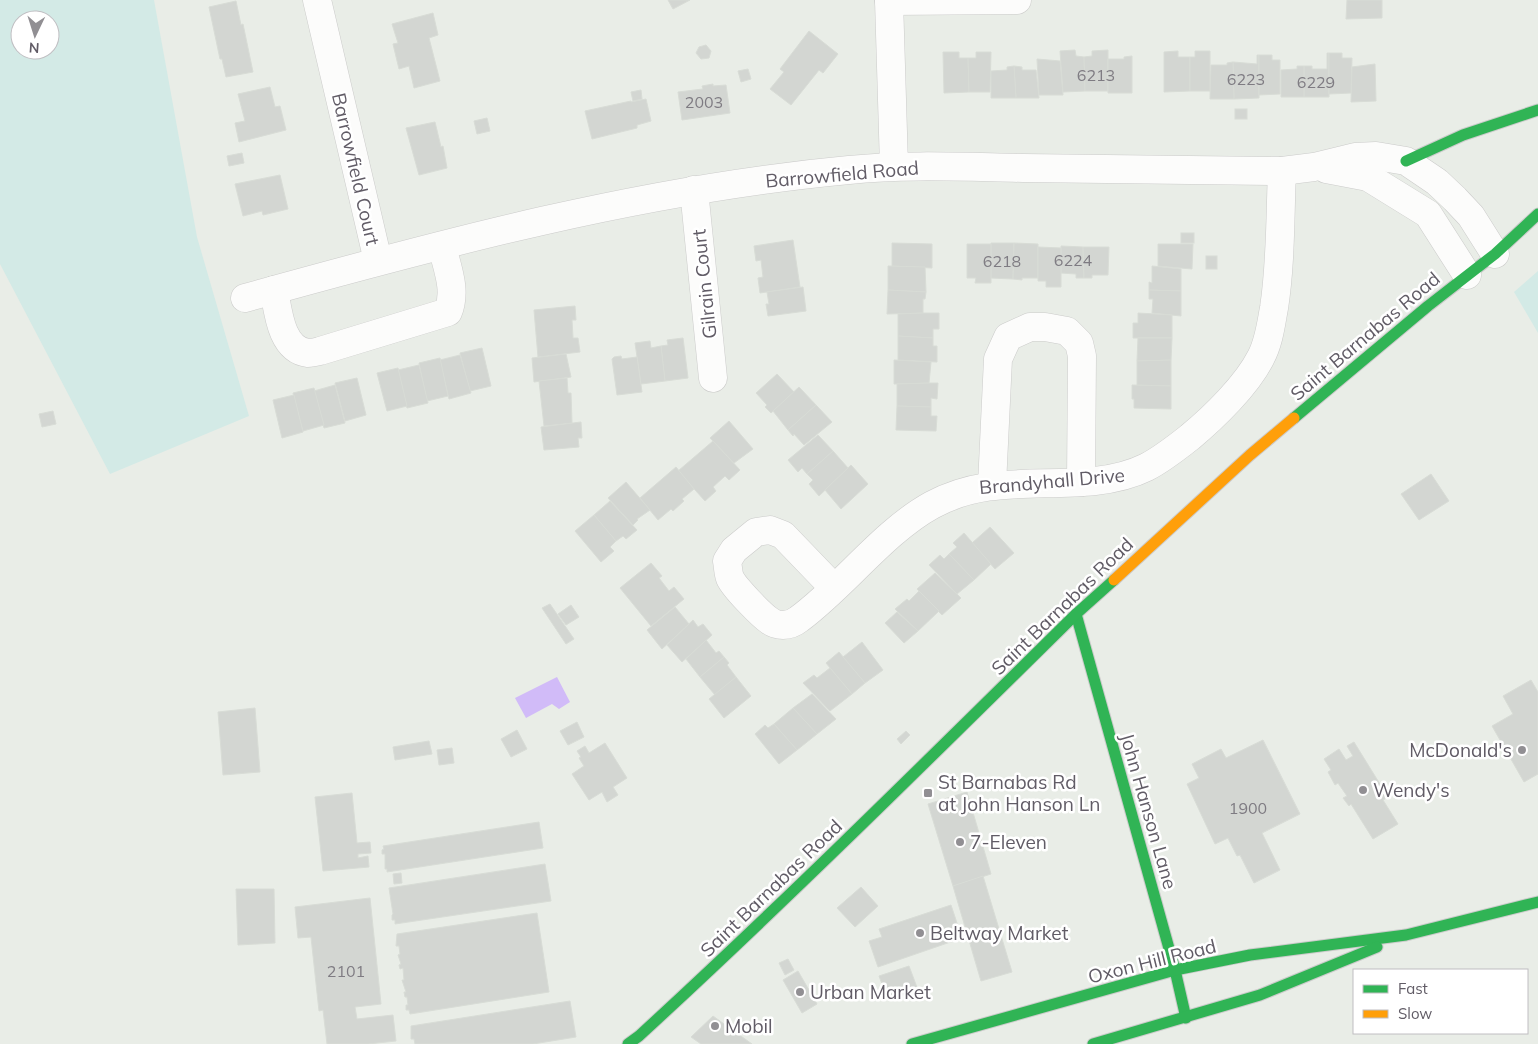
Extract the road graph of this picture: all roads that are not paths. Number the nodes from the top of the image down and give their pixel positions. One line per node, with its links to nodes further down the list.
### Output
1 (317, 0): 13 (street, Barrowfield Court)
2 (889, 0): 3 (street); 6 (street)
3 (1017, 0)
4 (1538, 110): 5 (main road)
5 (1406, 161): 7 (street, Barrowfield Road); 12 (street, Barrowfield Road)
6 (894, 166): 8 (street, Barrowfield Road); 9 (street, Barrowfield Road)
7 (1314, 167): 8 (street, Barrowfield Road); 14 (street, Barrowfield Road)
8 (1282, 171): 18 (street, Brandyhall Drive)
9 (694, 190): 11 (street, Barrowfield Road); 17 (street, Gilrain Court)
10 (1538, 214): 12 (main road, Saint Barnabas Road)
11 (442, 246): 13 (street, Barrowfield Road); 15 (street)
12 (1495, 254): 14 (main road, Saint Barnabas Road)
13 (378, 262): 15 (street, Barrowfield Court)
14 (1468, 275): 21 (main road, Saint Barnabas Road)
15 (274, 290): 16 (street, Barrowfield Court)
16 (245, 298)
17 (714, 378)
18 (1081, 482): 19 (street, Brandyhall Drive); 19 (street)
19 (992, 485): 20 (street, Brandyhall Drive)
20 (834, 588): 20 (street, Brandyhall Drive)
21 (1076, 614): 24 (main road, John Hanson Lane); 26 (main road, Saint Barnabas Road)
22 (1538, 902): 23 (main road, Oxon Hill Road)
23 (1406, 935): 24 (main road, Oxon Hill Road); 25 (main road, Oxon Hill Road)
24 (1175, 970): 25 (main road, John Hanson Lane); 27 (main road, Oxon Hill Road)
25 (1186, 1018): 28 (main road, Oxon Hill Road)
26 (628, 1044)
27 (912, 1044)
28 (1093, 1044)

